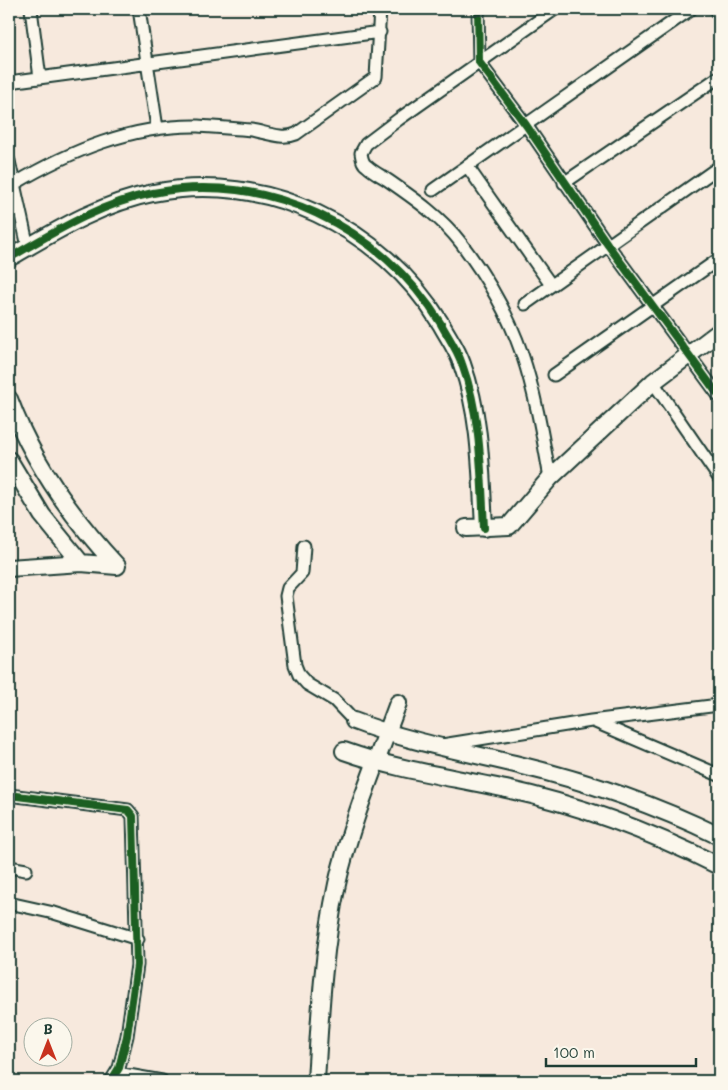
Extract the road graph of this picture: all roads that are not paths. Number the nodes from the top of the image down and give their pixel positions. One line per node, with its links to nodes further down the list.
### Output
1 (31, 9): 13 (street)
2 (139, 9): 11 (street)
3 (380, 9): 9 (street)
4 (478, 9): 10 (street)
5 (555, 9): 10 (street)
6 (691, 9): 15 (street)
7 (714, 9): 8 (street)
8 (719, 16)
9 (380, 32): 11 (street); 16 (street)
10 (479, 62): 15 (street); 37 (street)
11 (146, 64): 13 (street); 16 (street)
12 (719, 77): 20 (street)
13 (40, 78): 14 (street)
14 (9, 82)
15 (526, 125): 18 (street); 20 (street)
16 (157, 128): 21 (street)
17 (9, 161): 21 (street)
18 (467, 166): 22 (street); 27 (street)
19 (719, 167): 23 (street)
20 (564, 183): 23 (street)
21 (14, 184): 24 (street)
22 (433, 190)
23 (608, 245): 27 (street); 29 (street)
24 (28, 247): 25 (street); 40 (street)
25 (9, 258)
26 (719, 259): 29 (street)
27 (551, 285): 28 (street)
28 (525, 304)
29 (652, 306): 31 (street); 32 (street)
30 (719, 332): 31 (street)
31 (687, 355): 33 (street); 34 (street)
32 (554, 375)
33 (653, 382): 37 (street); 38 (street)
34 (719, 396)
35 (9, 399): 42 (street)
36 (9, 460): 42 (street)
37 (550, 478): 40 (street)
38 (719, 478)
39 (466, 528): 40 (street)
40 (484, 528)
41 (304, 546): 46 (street)
42 (81, 562): 43 (street)
43 (9, 568)
44 (398, 703): 48 (street)
45 (719, 705): 47 (street)
46 (354, 721): 48 (street)
47 (591, 721): 49 (street); 52 (street)
48 (387, 734): 49 (street); 51 (street)
49 (435, 746): 54 (street)
50 (344, 751): 51 (street)
51 (376, 762): 56 (street); 62 (street)
52 (719, 775)
53 (9, 795): 59 (street)
54 (719, 836)
55 (9, 866): 57 (street)
56 (719, 866)
57 (26, 870)
58 (9, 903): 59 (street)
59 (138, 939): 60 (street)
60 (114, 1077): 61 (street)
61 (162, 1081)
62 (316, 1081)

